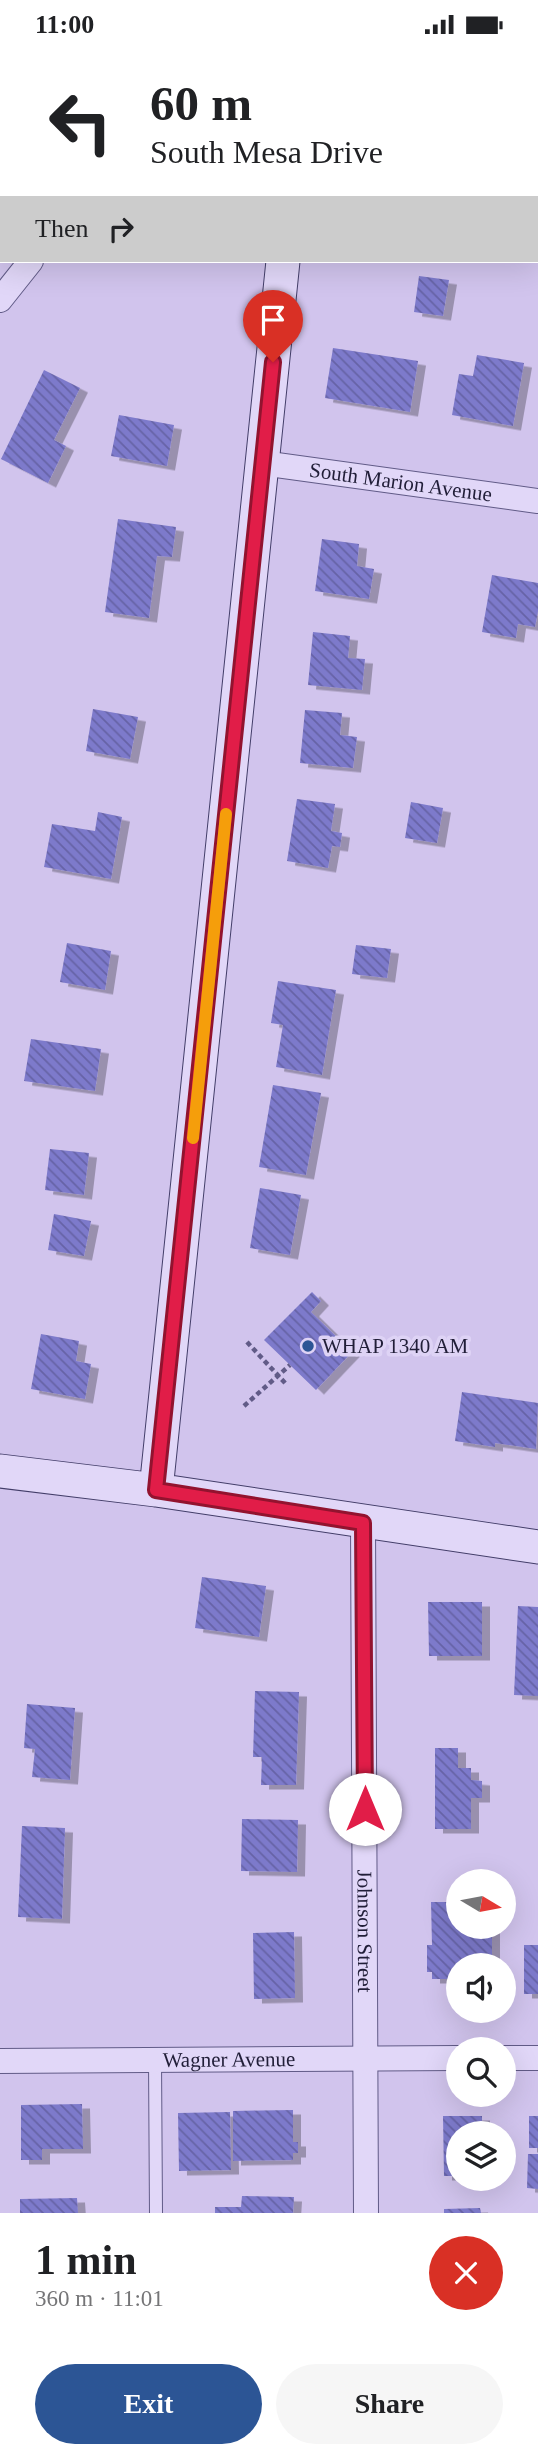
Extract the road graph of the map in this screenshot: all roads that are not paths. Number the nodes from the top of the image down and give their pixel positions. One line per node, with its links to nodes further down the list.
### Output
1 (29, 263): 3 (street)
2 (283, 263): 4 (street)
3 (0, 300)
4 (262, 463): 5 (street, South Marion Avenue); 7 (street)
5 (538, 501)
6 (0, 1471): 7 (street)
7 (156, 1490): 8 (street)
8 (363, 1523): 9 (street); 13 (street, Johnson Street)
9 (538, 1547)
10 (446, 2058): 13 (street, Wagner Avenue)
11 (516, 2058): 12 (street)
12 (538, 2058)
13 (365, 2059): 14 (street, Wagner Avenue); 17 (street, Johnson Street)
14 (155, 2060): 15 (street, Wagner Avenue); 16 (lane)
15 (0, 2061)
16 (156, 2213)
17 (366, 2213)

